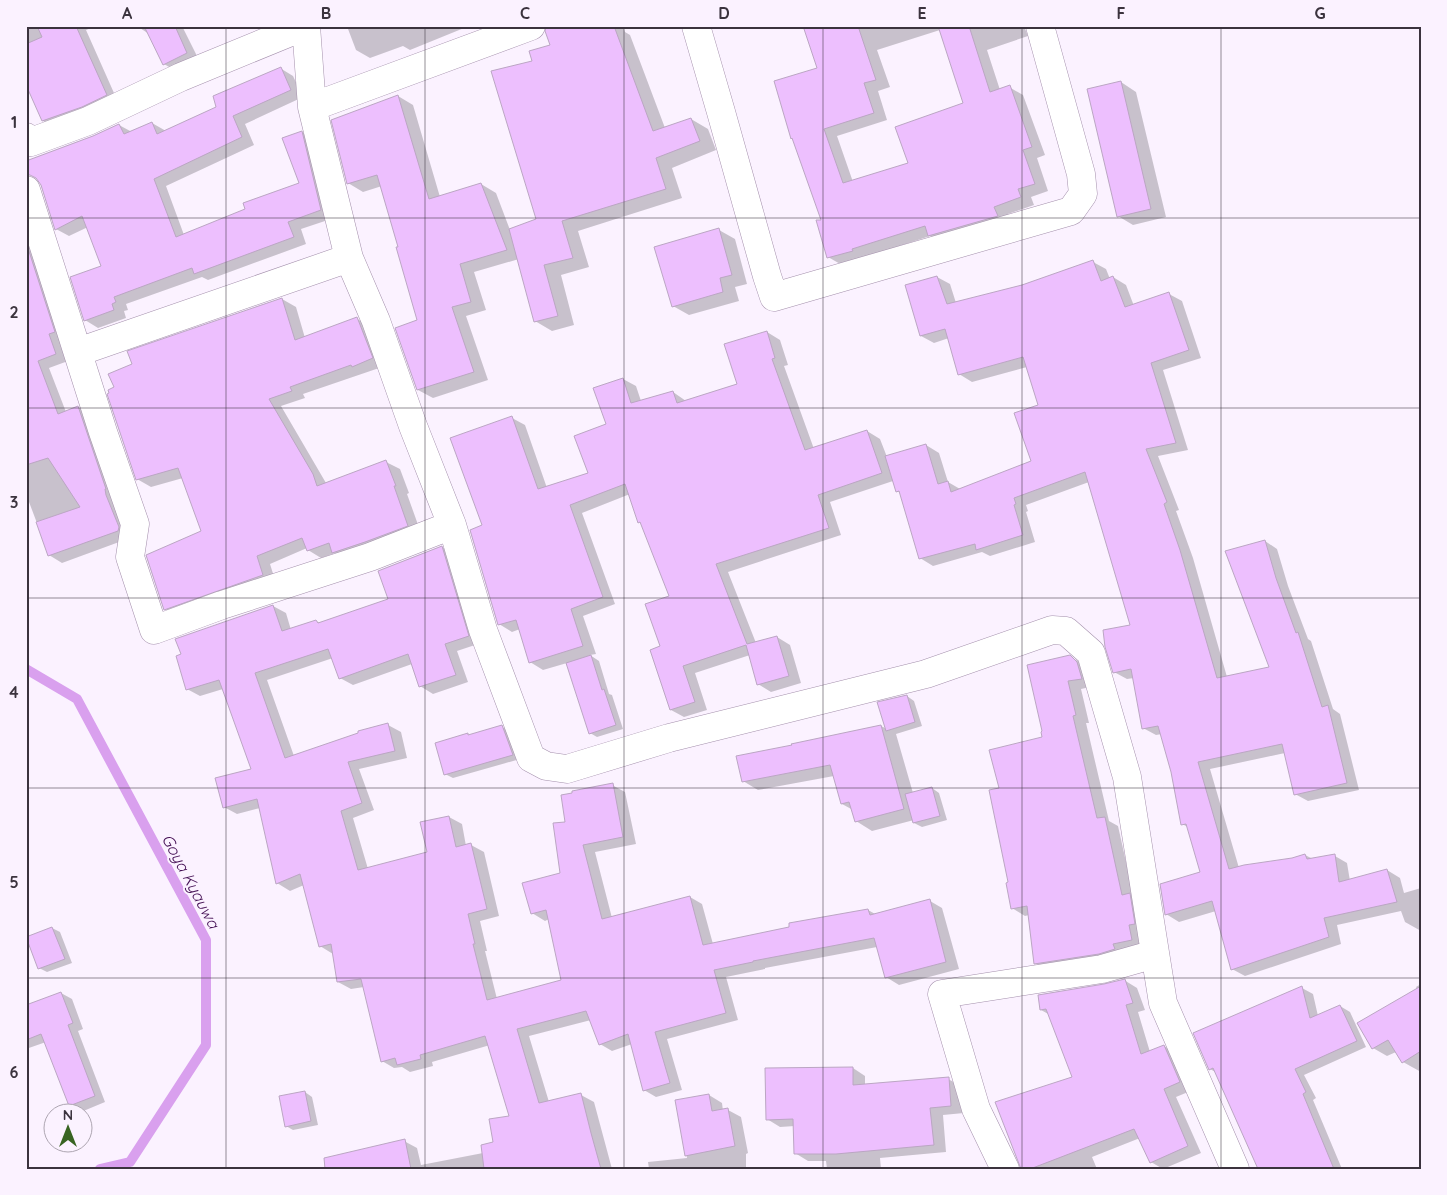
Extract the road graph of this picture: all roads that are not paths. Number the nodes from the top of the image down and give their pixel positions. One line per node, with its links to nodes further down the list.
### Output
1 (306, 26): 5 (street); 6 (street)
2 (531, 26): 5 (street)
3 (696, 26): 4 (street)
4 (1040, 26)
5 (312, 107): 9 (street)
6 (26, 138)
7 (26, 190): 8 (street)
8 (37, 256): 10 (street)
9 (349, 258): 10 (street); 11 (street)
10 (78, 352): 11 (street)
11 (452, 525): 12 (street)
12 (1154, 954): 13 (street); 14 (street)
13 (1005, 1169)
14 (1235, 1169)

